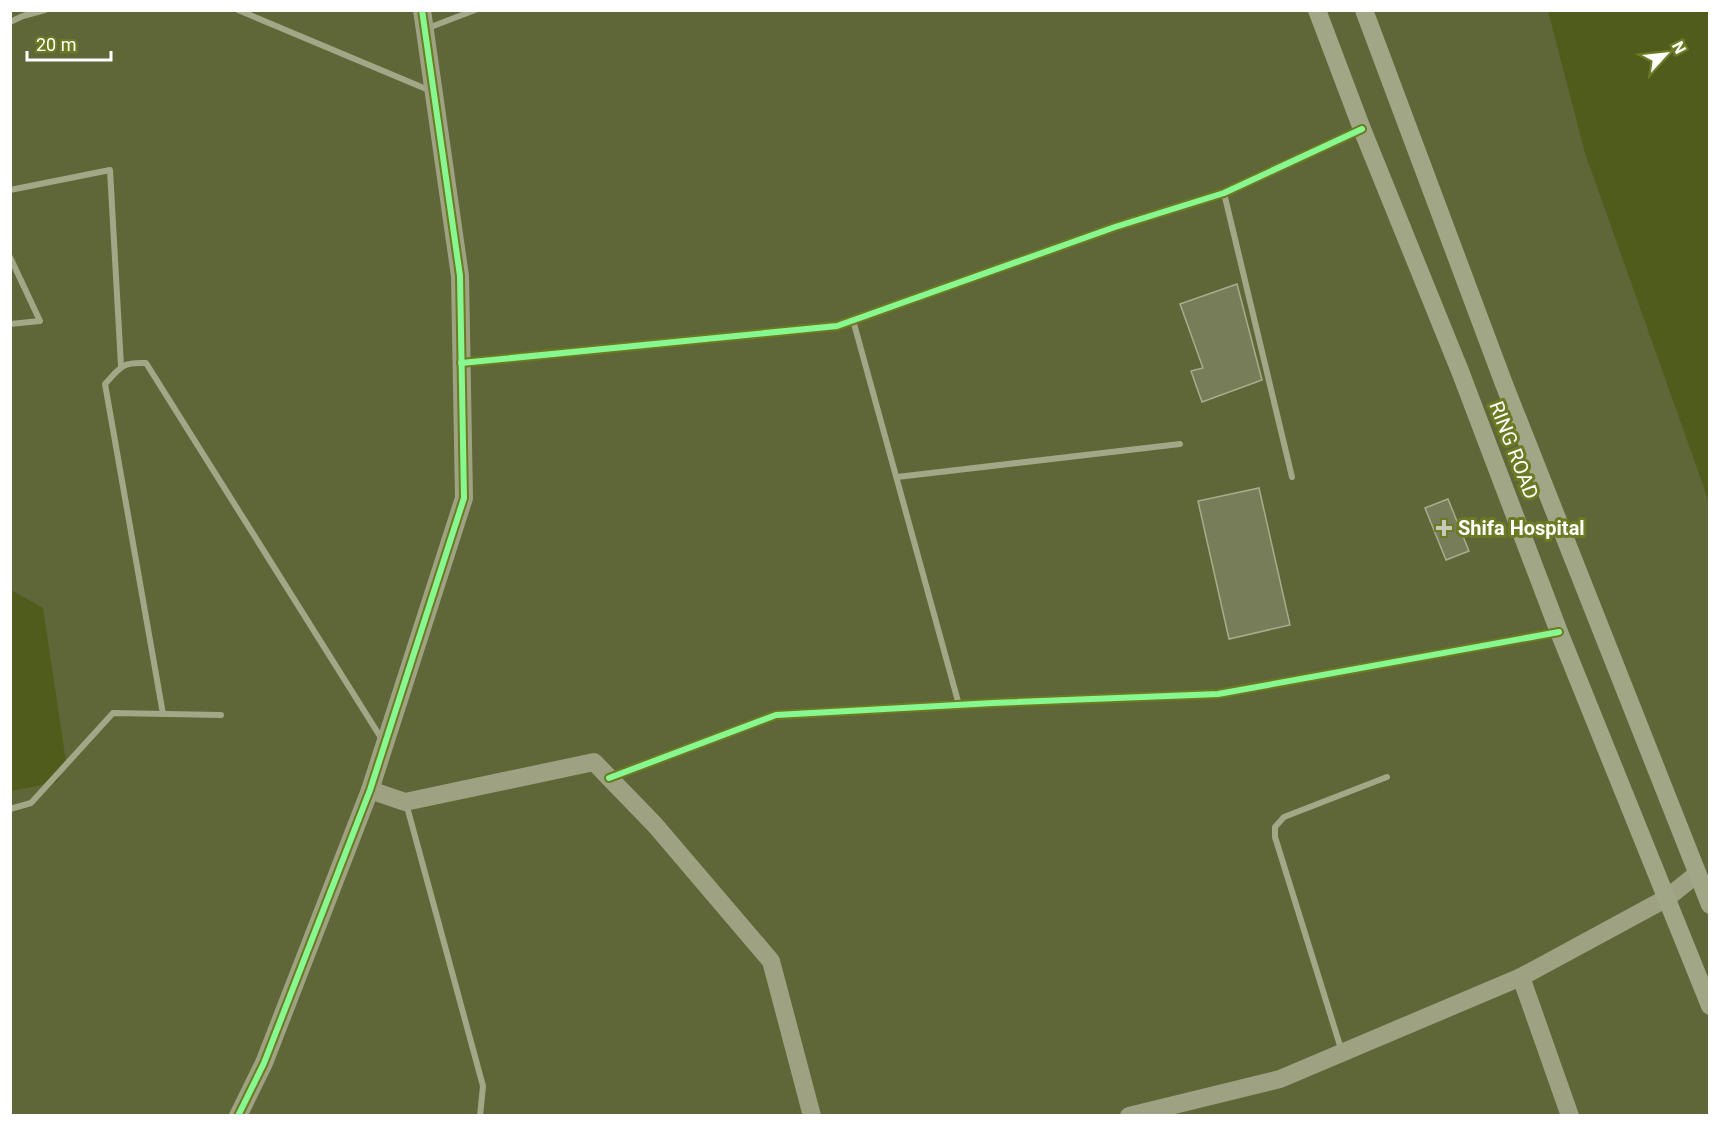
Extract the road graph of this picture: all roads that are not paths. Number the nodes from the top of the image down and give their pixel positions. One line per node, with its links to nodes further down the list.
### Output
1 (45, 10): 7 (street)
2 (238, 10): 9 (street)
3 (422, 10): 8 (street)
4 (475, 10): 8 (street)
5 (1317, 10): 10 (main road, RING ROAD)
6 (1364, 10): 31 (main road, RING ROAD)
7 (10, 22)
8 (424, 29): 9 (street)
9 (433, 92): 16 (street)
10 (1362, 129): 12 (street); 21 (main road, RING ROAD)
11 (10, 190): 17 (street)
12 (1224, 193): 14 (street); 20 (street)
13 (10, 257): 15 (street)
14 (853, 320): 16 (street); 19 (street)
15 (10, 324)
16 (461, 363): 25 (street)
17 (122, 366): 23 (street); 25 (street)
18 (1180, 444): 19 (street)
19 (897, 477): 22 (street)
20 (1292, 477)
21 (1559, 632): 22 (street); 32 (main road, RING ROAD)
22 (959, 705): 27 (street)
23 (164, 714): 24 (street); 30 (street)
24 (221, 715)
25 (385, 744): 28 (street)
26 (1387, 777): 36 (street)
27 (609, 778): 29 (street); 39 (street)
28 (370, 790): 29 (street); 37 (street)
29 (405, 802): 38 (street)
30 (10, 809)
31 (1697, 873): 32 (street); 33 (main road, RING ROAD)
32 (1667, 898): 34 (street); 35 (main road, RING ROAD)
33 (1710, 905)
34 (1521, 977): 36 (street); 41 (street)
35 (1710, 1006)
36 (1342, 1052): 40 (street)
37 (238, 1116)
38 (480, 1116)
39 (812, 1116)
40 (1129, 1116)
41 (1570, 1116)

